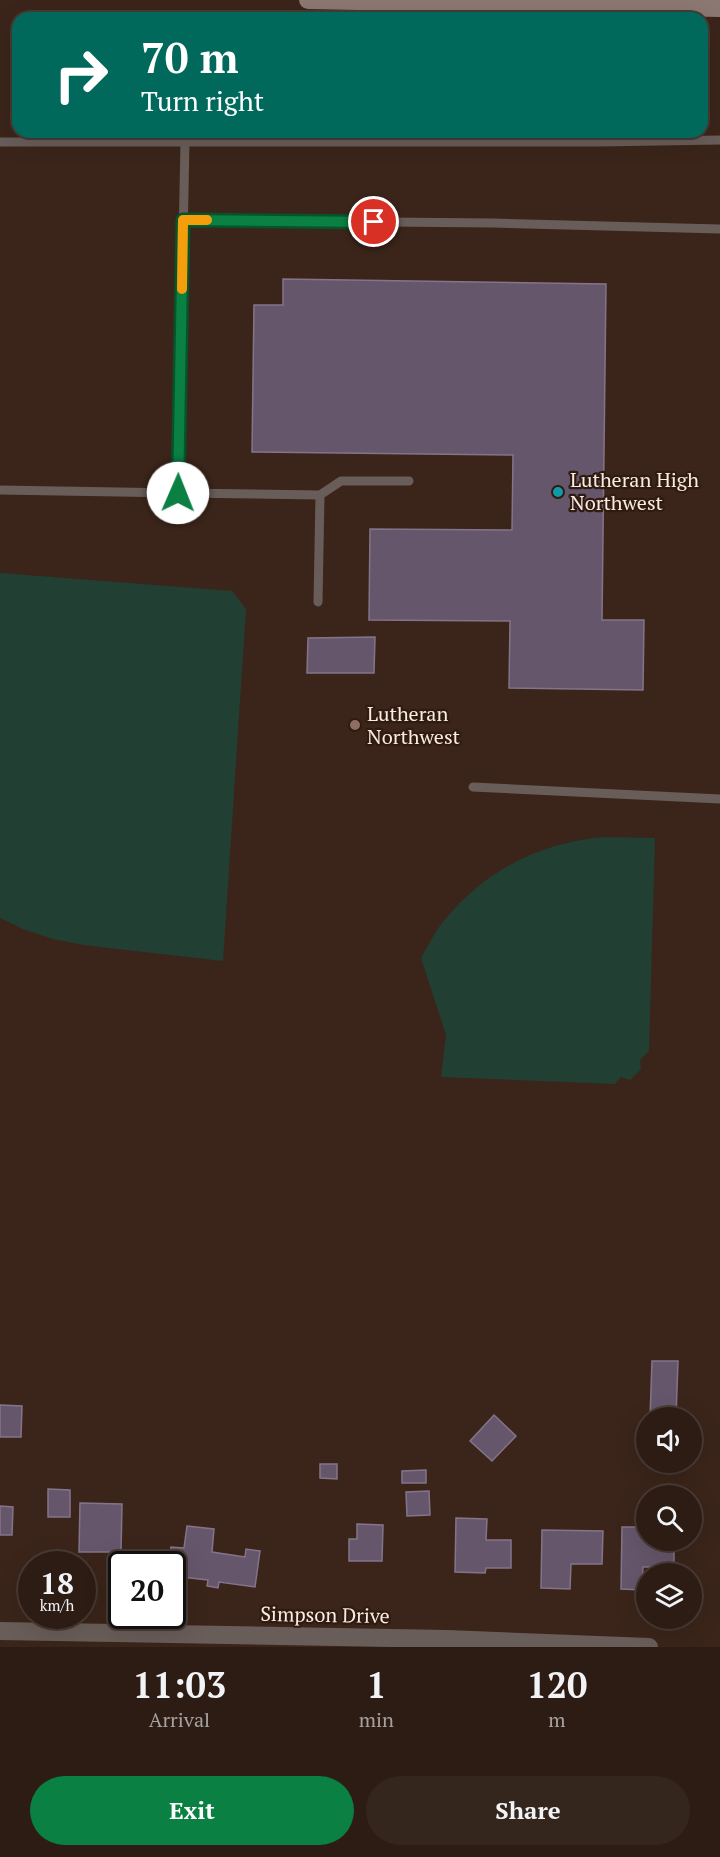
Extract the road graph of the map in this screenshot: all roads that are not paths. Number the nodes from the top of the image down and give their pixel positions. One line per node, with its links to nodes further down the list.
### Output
1 (308, 0): 2 (street)
2 (720, 8)
3 (720, 140): 4 (lane)
4 (185, 141): 5 (lane); 6 (lane)
5 (0, 142)
6 (183, 220): 7 (lane); 10 (lane)
7 (720, 229)
8 (409, 481): 11 (lane)
9 (0, 490): 10 (lane)
10 (178, 493): 11 (lane)
11 (320, 495): 12 (lane)
12 (318, 602)
13 (473, 787): 14 (lane)
14 (720, 798)
15 (0, 1631): 16 (street, Simpson Drive)
16 (649, 1647)

